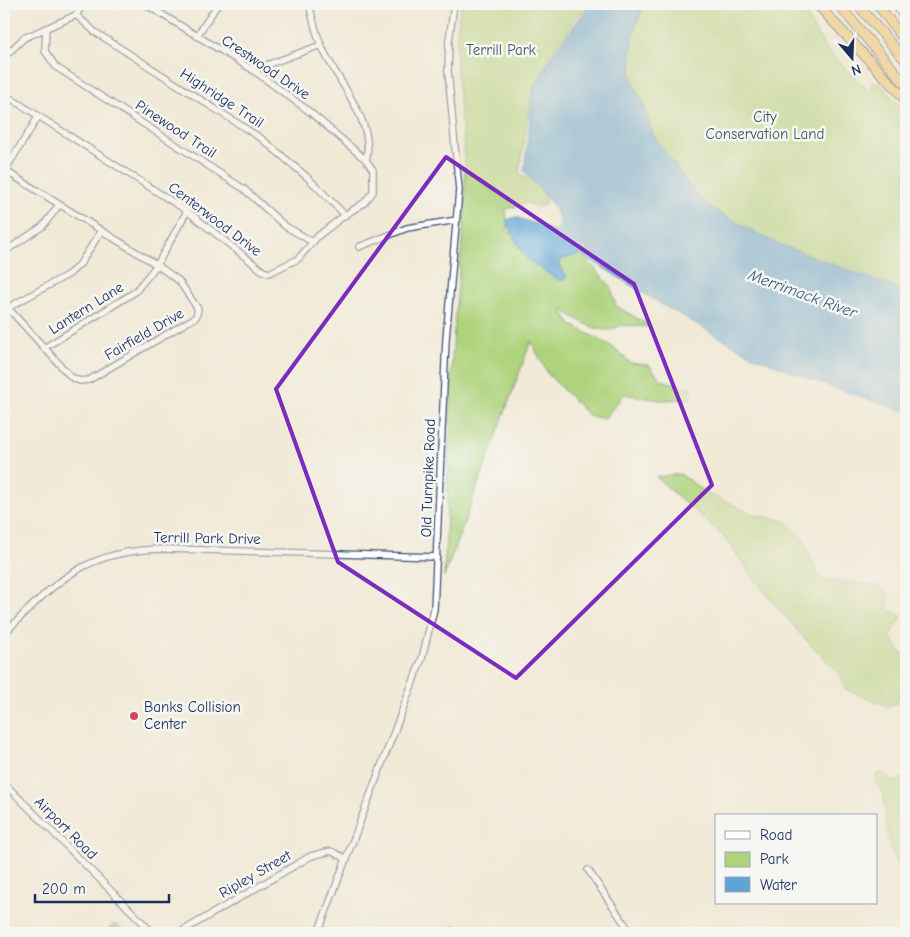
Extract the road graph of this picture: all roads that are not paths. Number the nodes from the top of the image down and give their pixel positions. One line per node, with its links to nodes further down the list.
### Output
1 (83, 4): 12 (street)
2 (145, 4): 15 (street, Crestwood Drive)
3 (218, 4): 15 (street)
4 (454, 4): 31 (street, Old Turnpike Road)
5 (811, 4): 18 (highway)
6 (817, 4): 18 (highway)
7 (838, 4): 22 (highway)
8 (857, 4): 20 (highway)
9 (894, 4): 13 (street)
10 (879, 5): 16 (highway)
11 (310, 8): 17 (street, Centerwood Drive)
12 (76, 14): 14 (street); 30 (street, Highridge Trail)
13 (906, 21)
14 (46, 28): 19 (street); 33 (street, Pinewood Trail)
15 (197, 36): 21 (street, Crestwood Drive)
16 (906, 42)
17 (321, 44): 21 (street); 26 (street, Centerwood Drive)
18 (856, 45): 24 (highway)
19 (4, 57)
20 (906, 61)
21 (253, 70): 26 (street, Crestwood Drive)
22 (906, 85)
23 (4, 94): 25 (street, Centerwood Drive)
24 (906, 100)
25 (38, 117): 27 (street); 29 (street, Centerwood Drive)
26 (366, 160): 30 (street, Centerwood Drive)
27 (4, 171): 28 (street, Fairfield Drive)
28 (59, 206): 32 (street, Fairfield Drive); 35 (street)
29 (187, 211): 33 (street, Centerwood Drive); 36 (street, Lantern Lane)
30 (344, 215): 33 (street, Centerwood Drive)
31 (456, 220): 34 (street); 39 (street, Old Turnpike Road)
32 (101, 231): 36 (street, Fairfield Drive); 37 (street)
33 (312, 242)
34 (359, 247)
35 (4, 252)
36 (157, 265): 38 (street, Lantern Lane); 38 (street, Fairfield Drive)
37 (6, 309): 38 (street, Fairfield Drive)
38 (44, 348)
39 (438, 557): 40 (street, Terrill Park Drive); 42 (street, Old Turnpike Road)
40 (4, 634)
41 (4, 783): 44 (street, Airport Road)
42 (347, 859): 45 (street, Ripley Street); 46 (street, Old Turnpike Road)
43 (588, 870): 47 (street)
44 (153, 933)
45 (178, 933)
46 (318, 933)
47 (632, 933)

